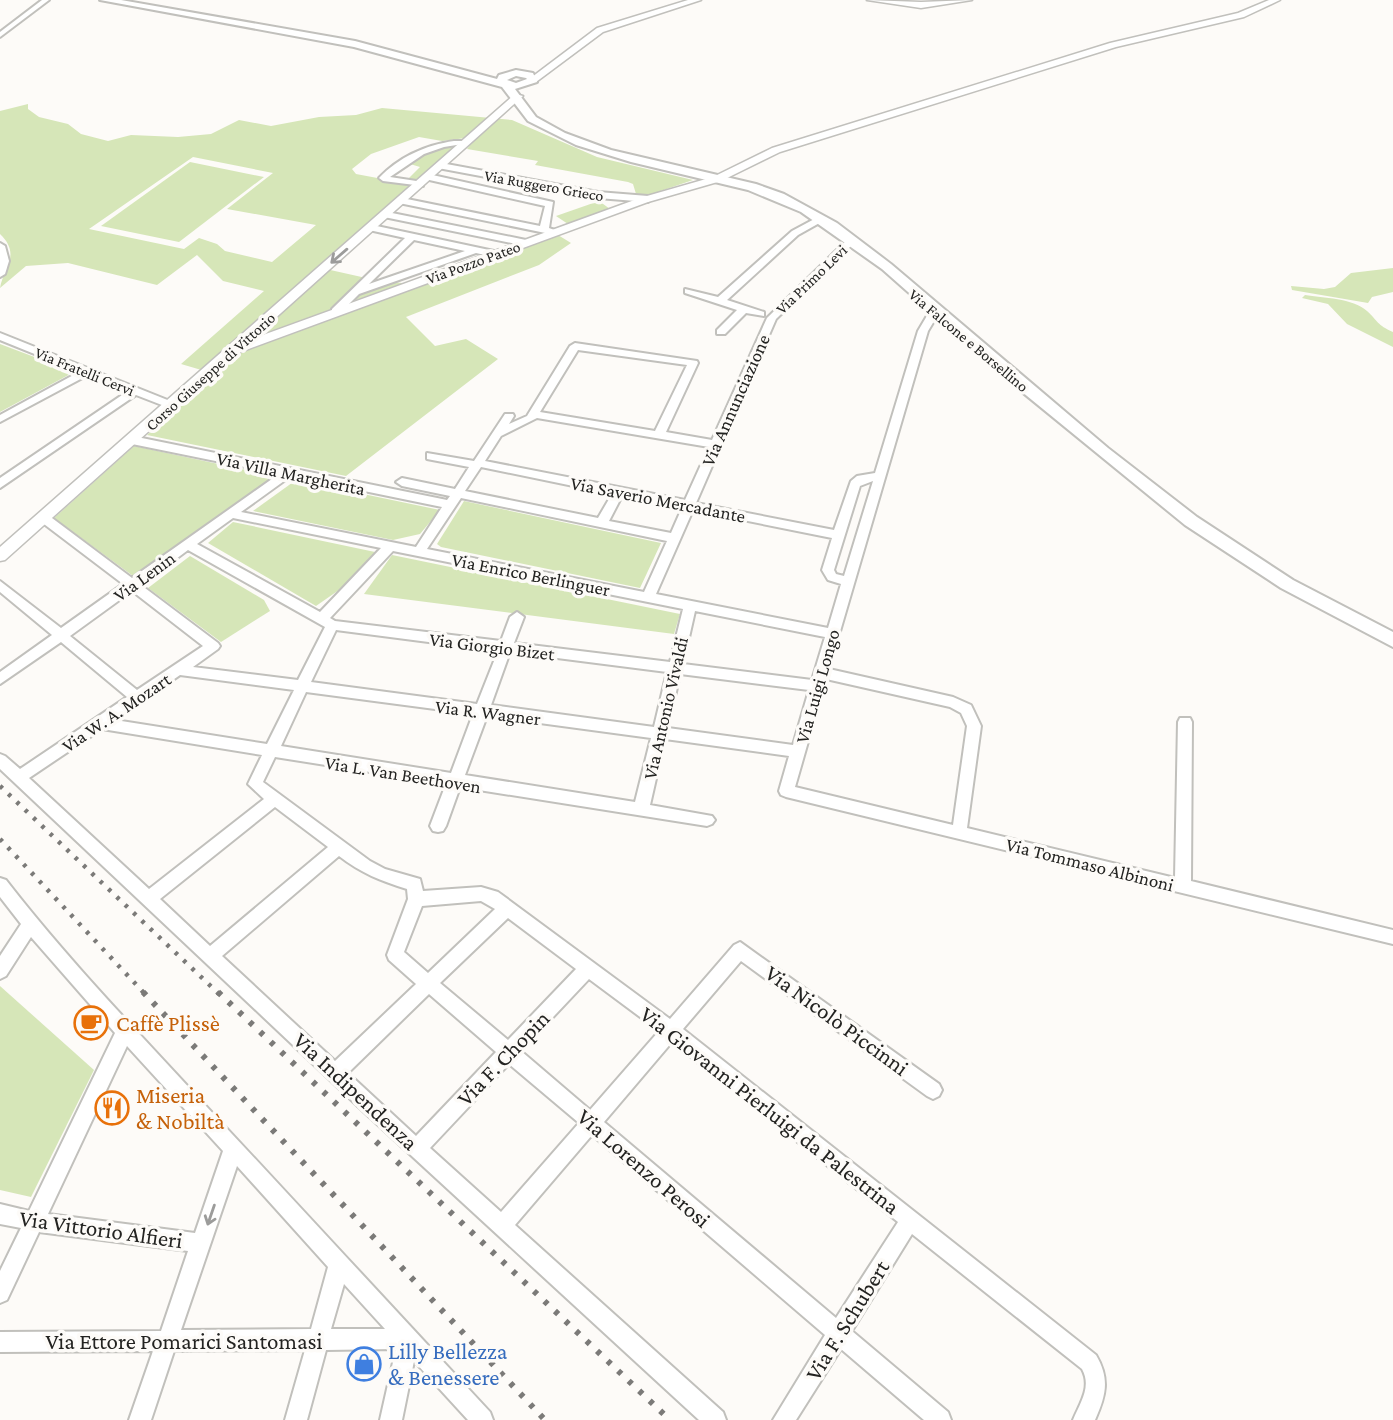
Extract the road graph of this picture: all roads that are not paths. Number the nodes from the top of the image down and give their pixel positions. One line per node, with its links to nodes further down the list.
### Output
1 (46, 0): 7 (street)
2 (105, 0): 10 (main road)
3 (697, 0): 8 (street)
4 (871, 0): 5 (street)
5 (968, 0)
6 (1276, 0): 15 (street, Via Pozzo Pateo)
7 (0, 35)
8 (557, 61): 9 (street); 11 (street)
9 (522, 73): 10 (main road); 11 (main road)
10 (505, 82): 11 (main road); 12 (main road, Via Falcone e Borsellino)
11 (531, 82): 12 (main road)
12 (519, 98): 13 (street, Corso Giuseppe di Vittorio); 15 (main road, Via Falcone e Borsellino)
13 (466, 143): 14 (street, Corso Giuseppe di Vittorio); 16 (street)
14 (441, 166): 16 (street, Corso Giuseppe di Vittorio); 17 (street, Via Ruggero Grieco)
15 (717, 179): 17 (street, Via Pozzo Pateo); 20 (main road, Via Falcone e Borsellino)
16 (424, 181): 18 (street, Corso Giuseppe di Vittorio); 22 (street)
17 (648, 199): 22 (street, Via Pozzo Pateo)
18 (402, 201): 19 (street, Corso Giuseppe di Vittorio); 22 (street)
19 (387, 215): 21 (street, Corso Giuseppe di Vittorio); 25 (street)
20 (820, 219): 24 (main road, Via Falcone e Borsellino); 32 (street)
21 (372, 228): 23 (street); 39 (street, Corso Giuseppe di Vittorio, one-way to 39)
22 (549, 231): 25 (street, Via Pozzo Pateo)
23 (412, 236): 27 (street); 31 (street)
24 (851, 241): 35 (main road, Via Falcone e Borsellino); 36 (street, Via Primo Levi)
25 (526, 243): 28 (street, Via Pozzo Pateo)
26 (0, 246): 29 (street)
27 (475, 250): 28 (street); 31 (street, Via Pozzo Pateo)
28 (494, 254): 34 (street, Via Pozzo Pateo)
29 (0, 274)
30 (688, 291): 32 (street)
31 (355, 292): 34 (street)
32 (720, 302): 33 (street)
33 (744, 309): 36 (street); 37 (street)
34 (336, 311): 39 (street, Via Pozzo Pateo)
35 (935, 311): 53 (street, Via Luigi Longo); 78 (main road, Via Falcone e Borsellino)
36 (766, 316): 49 (street, Via Annunciazione)
37 (721, 332)
38 (0, 336): 40 (street, Via Fratelli Cervi)
39 (232, 351): 42 (street, Corso Giuseppe di Vittorio)
40 (87, 372): 41 (street, Via Fratelli Cervi); 45 (street)
41 (135, 391): 42 (street, Via Fratelli Cervi); 55 (street)
42 (171, 405): 48 (street, Corso Giuseppe di Vittorio)
43 (533, 414): 46 (street); 47 (street); 47 (street)
44 (509, 416): 46 (street)
45 (0, 419)
46 (497, 434): 51 (street)
47 (659, 435): 49 (street)
48 (132, 440): 52 (street, Via Villa Margherita); 61 (street, Corso Giuseppe di Vittorio)
49 (715, 444): 59 (street, Via Annunciazione)
50 (431, 456): 51 (street, Via Saverio Mercadante)
51 (477, 464): 56 (street, Via Saverio Mercadante); 57 (street)
52 (289, 472): 58 (street, Via Villa Margherita); 60 (street, Via Lenin)
53 (878, 476): 63 (street); 69 (street, Via Luigi Longo)
54 (402, 482): 57 (street)
55 (0, 484)
56 (619, 491): 59 (street, Via Saverio Mercadante); 62 (street)
57 (457, 494): 58 (street); 62 (street)
58 (450, 505): 67 (street)
59 (689, 506): 63 (street, Via Saverio Mercadante); 64 (street, Via Annunciazione)
60 (231, 514): 65 (street, Via Lenin); 66 (street, Via Enrico Berlinguer)
61 (44, 518): 68 (street, Corso Giuseppe di Vittorio); 71 (street)
62 (601, 523): 64 (street)
63 (839, 535): 69 (street)
64 (674, 538): 72 (street, Via Annunciazione)
65 (188, 545): 71 (street, Via Lenin); 75 (street, Via Giorgio Bizet)
66 (390, 546): 67 (street, Via Enrico Berlinguer); 75 (street)
67 (419, 552): 72 (street, Via Enrico Berlinguer)
68 (0, 556)
69 (848, 581): 76 (street, Via Luigi Longo)
70 (0, 585): 77 (street)
71 (132, 585): 77 (street, Via Lenin); 81 (street, Via W. A. Mozart)
72 (649, 598): 73 (street, Via Enrico Berlinguer)
73 (690, 606): 76 (street, Via Enrico Berlinguer); 80 (street, Via Antonio Vivaldi)
74 (517, 617): 79 (street)
75 (326, 623): 79 (street, Via Giorgio Bizet); 84 (street)
76 (832, 635): 83 (street, Via Luigi Longo)
77 (61, 636): 82 (street, Via Lenin); 85 (street)
78 (1393, 640)
79 (505, 648): 80 (street, Via Giorgio Bizet); 86 (street)
80 (675, 668): 83 (street, Via Giorgio Bizet); 89 (street, Via Antonio Vivaldi)
81 (178, 670): 84 (street, Via R. Wagner); 85 (street, Via W. A. Mozart)
82 (0, 679)
83 (818, 679): 90 (street, Via Luigi Longo); 100 (street, Via Giorgio Bizet)
84 (302, 688): 86 (street, Via R. Wagner); 91 (street)
85 (137, 698): 88 (street, Via W. A. Mozart)
86 (482, 712): 89 (street, Via R. Wagner); 94 (street)
87 (1185, 722): 103 (street)
88 (99, 723): 91 (street, Via L. Van Beethoven); 93 (street, Via W. A. Mozart)
89 (659, 733): 90 (street, Via R. Wagner); 97 (street, Via Antonio Vivaldi)
90 (797, 751): 95 (street, Via Luigi Longo)
91 (270, 753): 94 (street, Via L. Van Beethoven); 96 (street)
92 (0, 760): 93 (street, Via Indipendenza)
93 (20, 777): 104 (street, Via Indipendenza)
94 (457, 783): 97 (street, Via L. Van Beethoven); 99 (street)
95 (786, 791): 100 (street, Via Tommaso Albinoni)
96 (275, 799): 101 (street); 104 (street)
97 (641, 810): 98 (street, Via L. Van Beethoven)
98 (707, 820)
99 (438, 826)
100 (959, 832): 103 (street, Via Tommaso Albinoni)
101 (339, 847): 105 (street); 109 (street)
102 (0, 885): 107 (street)
103 (1183, 887): 108 (street, Via Tommaso Albinoni)
104 (150, 898): 109 (street, Via Indipendenza)
105 (416, 899): 106 (street, Via Giovanni Pierluigi da Palestrina); 112 (street, Via Lorenzo Perosi)
106 (507, 908): 110 (street, Via Giovanni Pierluigi da Palestrina); 112 (street)
107 (30, 924): 111 (street); 114 (street)
108 (1393, 937)
109 (211, 955): 116 (street, Via Indipendenza)
110 (588, 969): 113 (street, Via Giovanni Pierluigi da Palestrina); 115 (street, Via F. Chopin)
111 (0, 971)
112 (429, 983): 115 (street, Via Lorenzo Perosi); 116 (street)
113 (671, 1030): 117 (street, Via Nicolò Piccinni); 118 (street); 122 (street, Via Giovanni Pierluigi da Palestrina)
114 (125, 1031): 120 (street); 123 (street)
115 (509, 1052): 118 (street, Via Lorenzo Perosi); 119 (street, Via F. Chopin)
116 (335, 1073): 119 (street, Via Indipendenza)
117 (933, 1090)
118 (591, 1123): 124 (street); 128 (street, Via Lorenzo Perosi)
119 (417, 1148): 124 (street, Via Indipendenza)
120 (233, 1150): 125 (street, one-way to 125); 126 (street)
121 (0, 1214): 123 (street, Via Vittorio Alfieri)
122 (910, 1220): 128 (street, Via F. Schubert); 140 (street, Via Giovanni Pierluigi da Palestrina)
123 (34, 1223): 125 (street, Via Vittorio Alfieri); 127 (street)
124 (502, 1226): 137 (street, Via Indipendenza)
125 (201, 1243): 130 (street)
126 (339, 1264): 129 (street); 131 (street)
127 (0, 1293)
128 (838, 1334): 138 (street, Via F. Schubert); 139 (street, Via Lorenzo Perosi)
129 (409, 1339): 131 (street, Via Ettore Pomarici Santomasi); 135 (street); 136 (street)
130 (167, 1340): 131 (street, Via Ettore Pomarici Santomasi); 132 (street, Via Ettore Pomarici Santomasi); 133 (street)
131 (318, 1341): 134 (street)
132 (0, 1342)
133 (140, 1420)
134 (296, 1420)
135 (391, 1420)
136 (482, 1420)
137 (715, 1420)
138 (785, 1420)
139 (940, 1420)
140 (1084, 1420)

